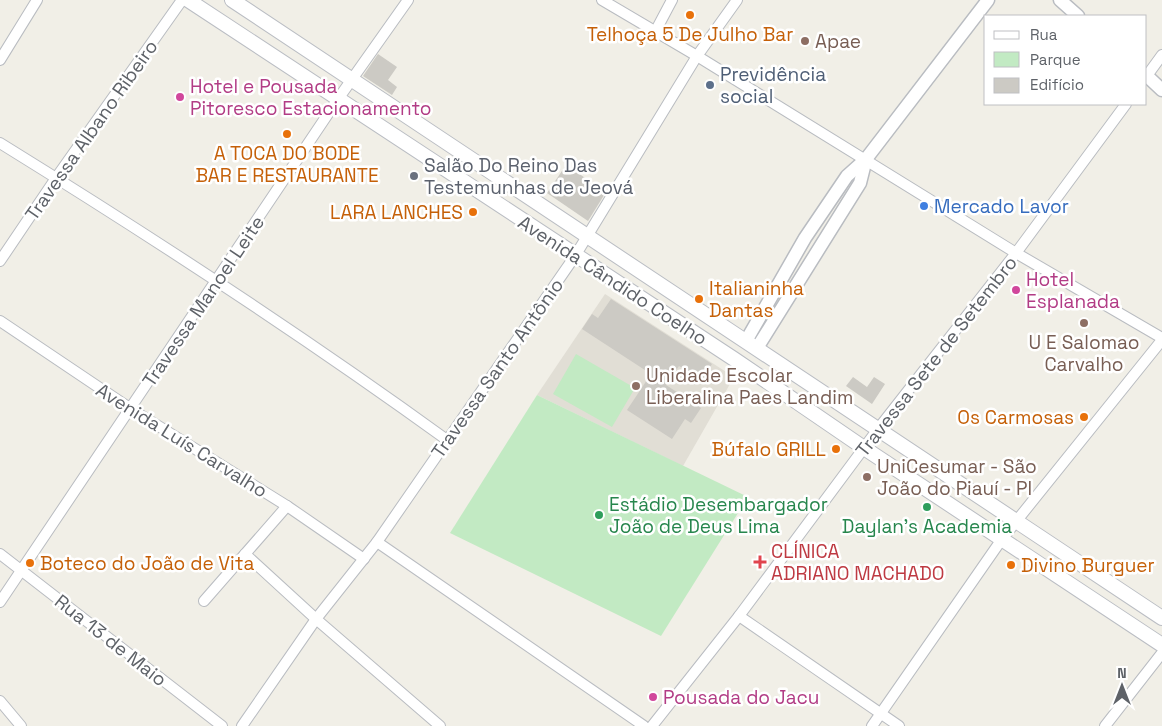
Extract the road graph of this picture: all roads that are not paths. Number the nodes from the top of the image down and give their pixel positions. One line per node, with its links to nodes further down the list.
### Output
1 (37, 0): 15 (street)
2 (182, 0): 24 (street, Travessa Albano Ribeiro)
3 (188, 0): 20 (main road, Avenida Cândido Coelho)
4 (232, 0): 18 (main road, Avenida Cândido Coelho)
5 (408, 0): 18 (street, Travessa Manoel Leite)
6 (602, 0): 12 (street)
7 (672, 0): 12 (street)
8 (738, 0): 14 (street, Travessa Santo Antônio)
9 (988, 0): 23 (street)
10 (1060, 0): 11 (street)
11 (1077, 15)
12 (655, 32): 14 (street)
13 (1162, 55): 16 (street)
14 (697, 56): 23 (street); 25 (street, Travessa Santo Antônio)
15 (0, 60)
16 (1147, 75)
17 (1147, 77): 19 (street)
18 (352, 79): 20 (street, Travessa Manoel Leite); 25 (main road, Avenida Cândido Coelho)
19 (1162, 90)
20 (338, 99): 29 (main road, Avenida Cândido Coelho); 31 (street, Travessa Manoel Leite)
21 (1125, 105): 28 (street, Travessa Sete de Setembro)
22 (0, 143): 24 (street)
23 (866, 159): 26 (street); 27 (street); 28 (street)
24 (56, 178): 30 (street, Travessa Albano Ribeiro); 31 (street)
25 (588, 237): 29 (street, Travessa Santo Antônio); 34 (main road, Avenida Cândido Coelho)
26 (805, 238): 27 (street); 34 (street)
27 (818, 248): 34 (street)
28 (1016, 253): 33 (street); 36 (street, Travessa Sete de Setembro)
29 (575, 256): 37 (street, Travessa Santo Antônio); 38 (main road, Avenida Cândido Coelho)
30 (0, 261)
31 (215, 281): 35 (street, Travessa Manoel Leite); 37 (street)
32 (0, 321): 35 (street, Avenida Luís Carvalho)
33 (1162, 339): 40 (street)
34 (752, 344): 36 (main road, Avenida Cândido Coelho)
35 (131, 409): 39 (street, Avenida Luís Carvalho); 46 (street, Travessa Manoel Leite)
36 (878, 429): 38 (street, Travessa Sete de Setembro); 40 (main road, Avenida Cândido Coelho)
37 (447, 440): 42 (street, Travessa Santo Antônio)
38 (864, 448): 41 (main road, Avenida Cândido Coelho); 49 (street, Travessa Sete de Setembro)
39 (287, 506): 44 (street); 45 (street, Avenida Luís Carvalho)
40 (1016, 521): 41 (street); 50 (main road, Avenida Cândido Coelho)
41 (1002, 539): 52 (main road, Avenida Cândido Coelho); 55 (street)
42 (377, 542): 45 (street, Travessa Santo Antônio); 56 (street)
43 (0, 554): 46 (street, Rua 13 de Maio)
44 (246, 554): 47 (street); 51 (street)
45 (364, 559): 51 (street, Travessa Santo Antônio)
46 (22, 570): 48 (street, Travessa Manoel Leite); 58 (street, Rua 13 de Maio)
47 (204, 601)
48 (0, 602)
49 (740, 616): 55 (street); 61 (street, Travessa Sete de Setembro)
50 (1162, 618)
51 (316, 619): 59 (street, Travessa Santo Antônio); 60 (street)
52 (1162, 645)
53 (1162, 653): 64 (street)
54 (0, 701): 57 (street)
55 (881, 714): 62 (street); 63 (street)
56 (636, 724)
57 (21, 726)
58 (222, 726)
59 (242, 726)
60 (440, 726)
61 (652, 726)
62 (872, 726)
63 (899, 726)
64 (1105, 726)

